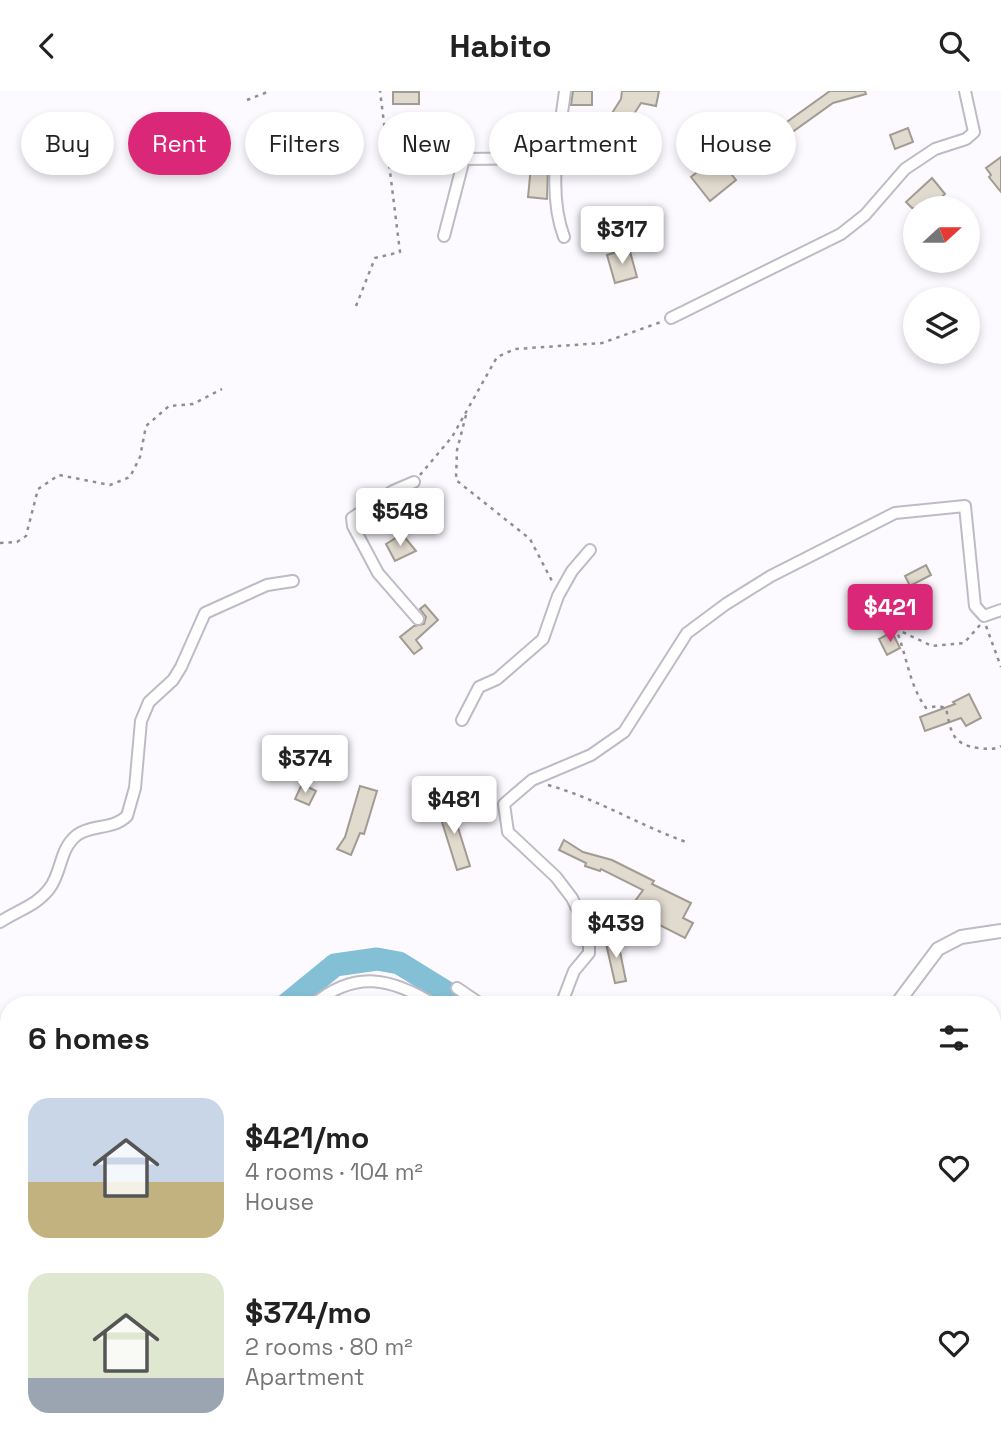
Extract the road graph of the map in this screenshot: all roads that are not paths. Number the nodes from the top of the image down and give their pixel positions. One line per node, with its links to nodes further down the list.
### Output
1 (565, 91): 3 (street)
2 (965, 91): 8 (street)
3 (562, 112)
4 (489, 158): 6 (street)
5 (557, 175): 7 (street)
6 (444, 236)
7 (564, 237)
8 (671, 318)
9 (414, 482): 13 (street)
10 (590, 549): 14 (street)
11 (293, 581): 15 (street)
12 (1001, 610): 21 (street)
13 (418, 619)
14 (461, 720)
15 (0, 922)
16 (1001, 932): 22 (street)
17 (457, 988): 20 (street)
18 (323, 996): 19 (street)
19 (421, 996)
20 (469, 996)
21 (564, 996)
22 (904, 996)

